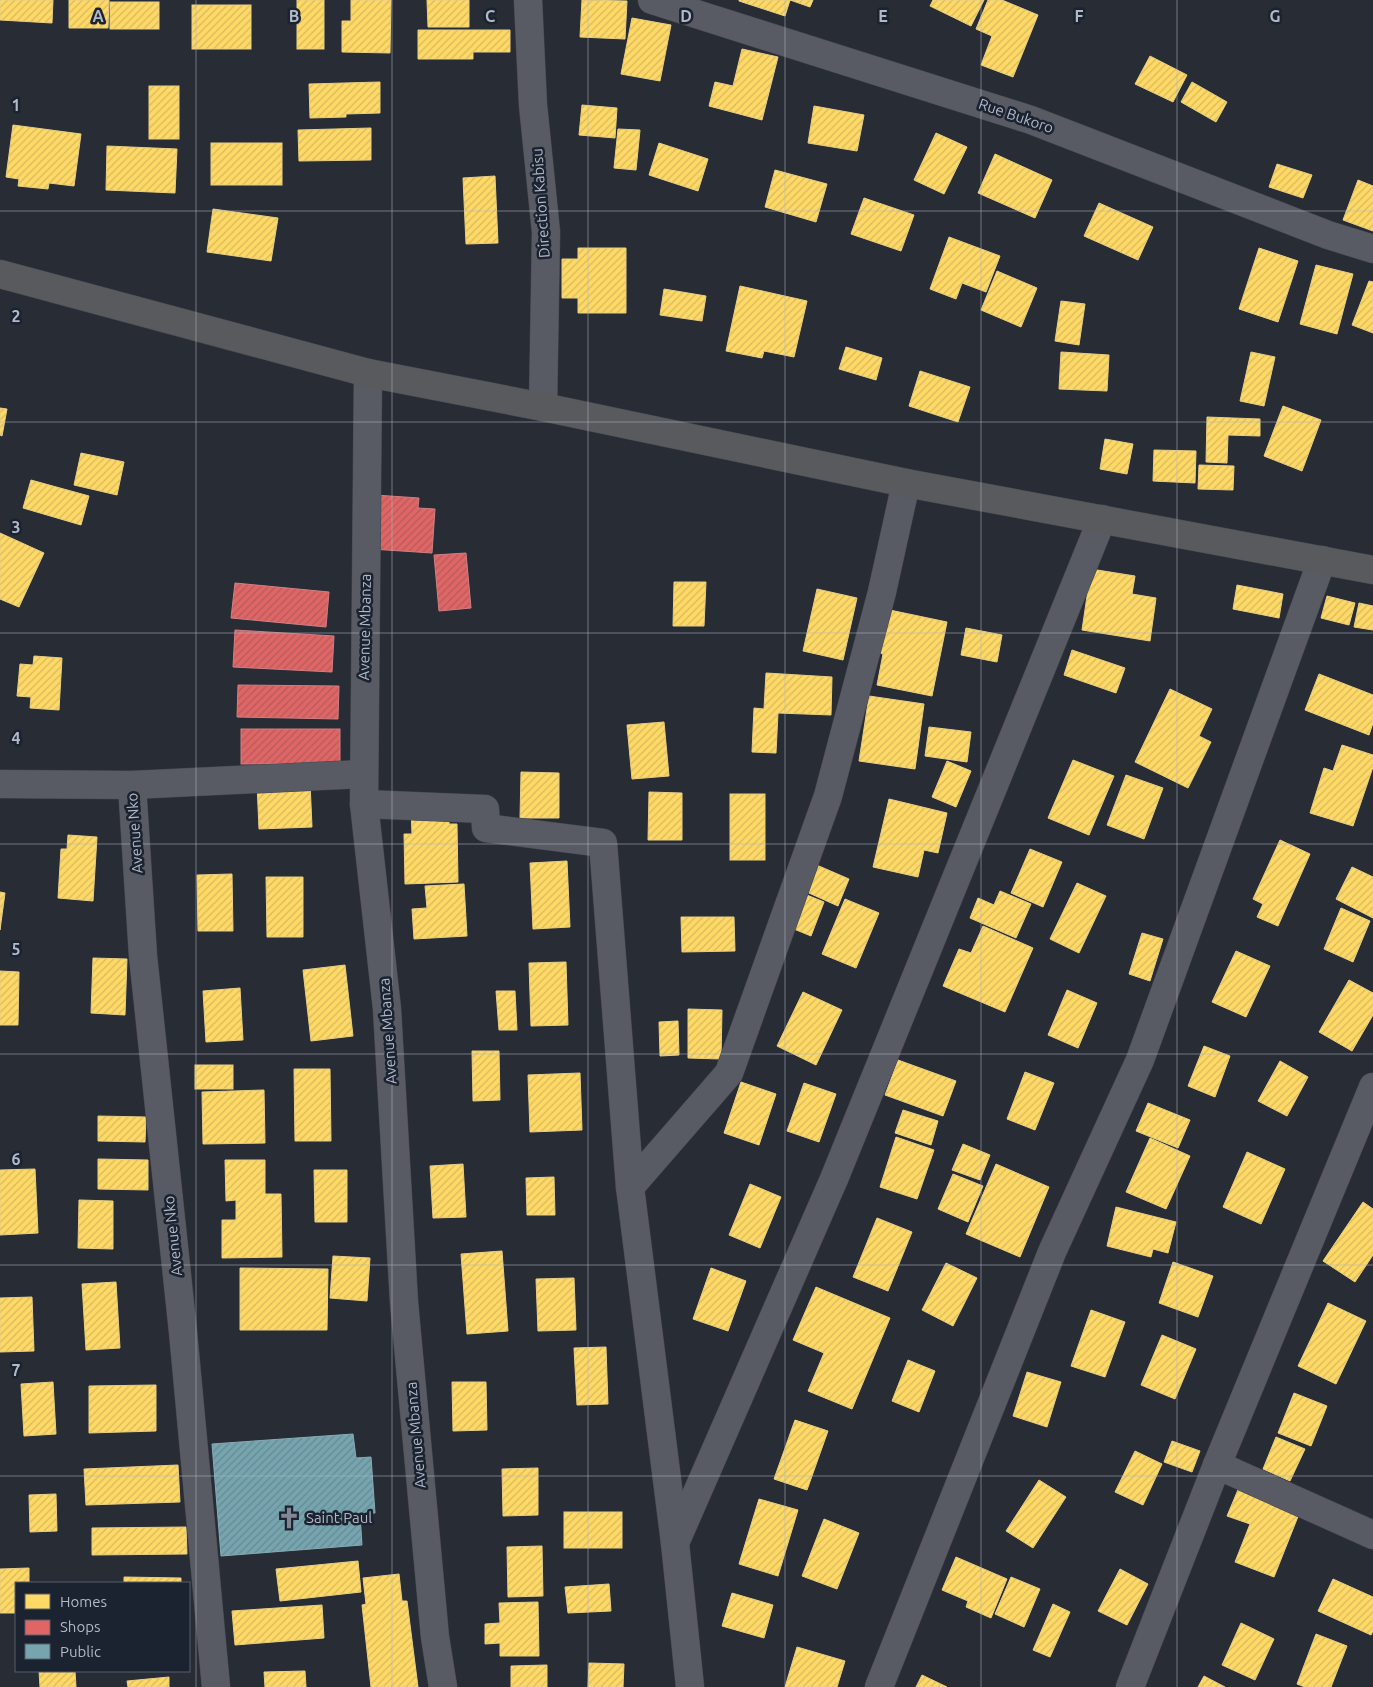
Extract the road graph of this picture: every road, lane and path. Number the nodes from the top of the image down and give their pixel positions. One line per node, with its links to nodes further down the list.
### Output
1 (528, 0): 6 (street, Direction Kabisu)
2 (652, 0): 3 (street, Rue Bukoro)
3 (1373, 249)
4 (0, 274): 5 (highway)
5 (368, 373): 6 (highway); 11 (street, Avenue Mbanza)
6 (543, 407): 7 (highway)
7 (906, 483): 8 (highway); 16 (street)
8 (1102, 519): 9 (highway); 19 (street)
9 (1322, 560): 10 (highway); 23 (street)
10 (1373, 570)
11 (364, 774): 13 (street); 14 (street, Avenue Mbanza)
12 (0, 784): 13 (street)
13 (132, 785): 20 (street, Avenue Nko)
14 (364, 804): 16 (street); 21 (street, Avenue Mbanza)
15 (1373, 1086): 17 (street)
16 (630, 1187): 19 (street)
17 (1217, 1465): 18 (street); 24 (street)
18 (1373, 1535)
19 (675, 1543): 22 (street)
20 (216, 1687)
21 (444, 1687)
22 (690, 1687)
23 (879, 1687)
24 (1130, 1687)

